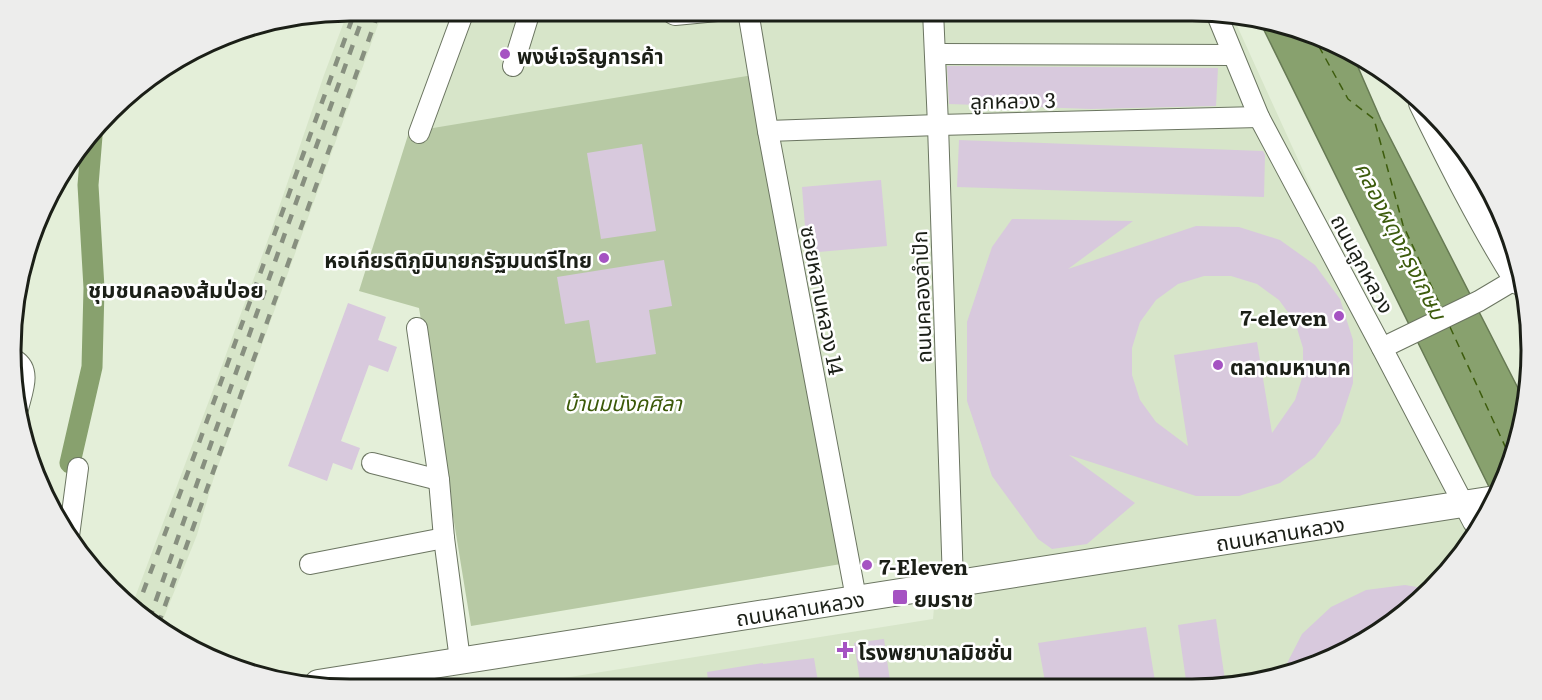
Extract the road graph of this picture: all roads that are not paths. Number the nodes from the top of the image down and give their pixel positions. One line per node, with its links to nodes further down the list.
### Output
1 (460, 21): 13 (street)
2 (527, 21): 8 (street)
3 (750, 21): 12 (street, ซอยหลานหลวง 14)
4 (934, 21): 6 (street, ถนนคลองลำปัก)
5 (1220, 23): 7 (street, ถนนลูกหลวง)
6 (936, 54): 7 (street); 10 (street, ถนนคลองลำปัก)
7 (1233, 55): 9 (street, ถนนลูกหลวง)
8 (513, 66)
9 (1259, 117): 10 (street, ลูกหลวง 3); 17 (street, ถนนลูกหลวง)
10 (938, 125): 12 (street, ลูกหลวง 3); 29 (street, ถนนคลองลำปัก)
11 (1434, 127): 14 (main road)
12 (768, 131): 30 (street, ซอยหลานหลวง 14)
13 (419, 133)
14 (1511, 271)
15 (1514, 282): 17 (street)
16 (417, 328): 22 (street)
17 (1391, 344): 24 (street, ถนนลูกหลวง)
18 (22, 364): 19 (street)
19 (23, 384)
20 (372, 463): 22 (street)
21 (78, 468): 26 (street)
22 (439, 480): 27 (street)
23 (1485, 500): 24 (main road, ถนนหลานหลวง)
24 (1463, 503): 25 (street, ถนนลูกหลวง); 29 (main road, ถนนหลานหลวง)
25 (1473, 521)
26 (71, 524)
27 (444, 538): 28 (street); 31 (street)
28 (310, 564)
29 (952, 583): 30 (main road, ถนนหลานหลวง)
30 (856, 598): 31 (main road, ถนนหลานหลวง)
31 (460, 660): 32 (main road, ถนนหลานหลวง)
32 (348, 679)

